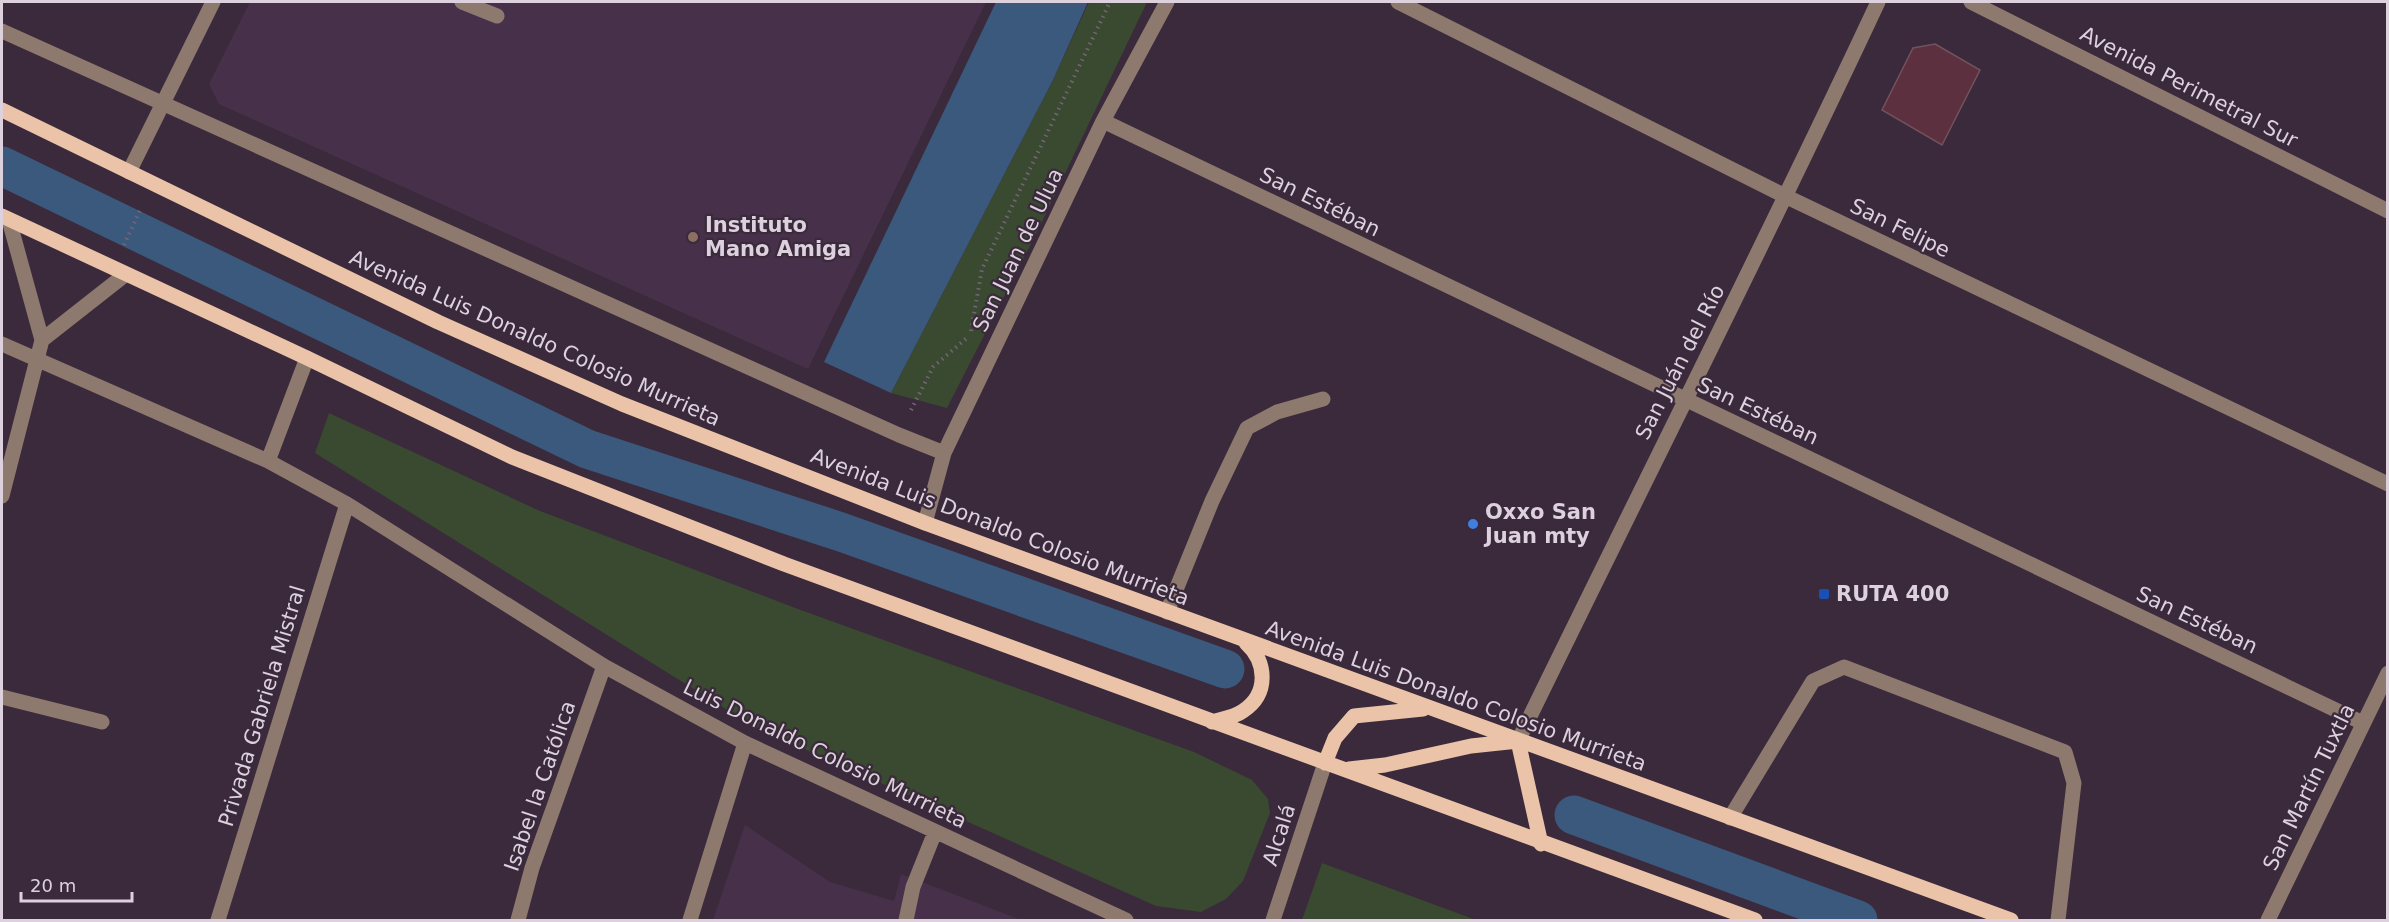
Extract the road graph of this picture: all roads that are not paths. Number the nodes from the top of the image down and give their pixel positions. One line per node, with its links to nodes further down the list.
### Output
1 (213, 2): 9 (street)
2 (462, 2): 7 (street)
3 (1167, 2): 11 (street, San Juan de Ulua)
4 (1398, 2): 13 (street, San Felipe)
5 (1878, 2): 13 (street, San Juán del Río)
6 (1971, 2): 14 (street, Avenida Perimetral Sur)
7 (497, 16)
8 (2, 31): 9 (street)
9 (164, 106): 12 (street); 23 (street)
10 (2, 110): 12 (main road, Avenida Luis Donaldo Colosio Murrieta)
11 (1103, 121): 22 (street, San Estéban); 23 (street, San Juan de Ulua)
12 (129, 172): 28 (main road, Avenida Luis Donaldo Colosio Murrieta)
13 (1787, 197): 22 (street, San Juán del Río); 25 (street, San Felipe)
14 (2388, 211)
15 (5, 218): 16 (main road); 17 (street)
16 (126, 274): 17 (street); 19 (main road)
17 (42, 340): 20 (street)
18 (2, 344): 20 (street, Luis Donaldo Colosio Murrieta)
19 (307, 357): 24 (street); 36 (main road)
20 (35, 359): 24 (street, Luis Donaldo Colosio Murrieta); 26 (street)
21 (1323, 399): 29 (street)
22 (1684, 399): 37 (street, San Estéban); 38 (street, San Juán del Río)
23 (944, 453): 28 (street, San Juan de Ulua)
24 (268, 461): 27 (street, Luis Donaldo Colosio Murrieta)
25 (2388, 484)
26 (2, 496)
27 (347, 504): 31 (street, Luis Donaldo Colosio Murrieta); 44 (street, Privada Gabriela Mistral)
28 (925, 524): 29 (main road, Avenida Luis Donaldo Colosio Murrieta)
29 (1167, 612): 30 (main road, Avenida Luis Donaldo Colosio Murrieta)
30 (1242, 640): 34 (main road, Avenida Luis Donaldo Colosio Murrieta); 36 (main road)
31 (604, 666): 39 (street, Luis Donaldo Colosio Murrieta); 45 (street, Isabel la Católica)
32 (2388, 673): 37 (street, San Martín Tuxtla)
33 (2, 697): 35 (street)
34 (1430, 709): 38 (main road, Avenida Luis Donaldo Colosio Murrieta); 40 (main road)
35 (102, 722)
36 (1212, 722): 40 (main road)
37 (2363, 723): 53 (street, San Martín Tuxtla)
38 (1518, 741): 40 (main road); 41 (main road, Avenida Luis Donaldo Colosio Murrieta); 43 (main road)
39 (745, 743): 42 (street, Luis Donaldo Colosio Murrieta); 46 (street)
40 (1332, 766): 43 (main road); 49 (street, Alcalá)
41 (1730, 818): 51 (main road, Avenida Luis Donaldo Colosio Murrieta); 52 (street)
42 (935, 832): 47 (street); 48 (street, Luis Donaldo Colosio Murrieta)
43 (1541, 844): 50 (main road)
44 (218, 921)
45 (518, 921)
46 (690, 921)
47 (906, 921)
48 (1126, 921)
49 (1273, 921)
50 (1755, 921)
51 (2011, 921)
52 (2058, 921)
53 (2268, 921)

